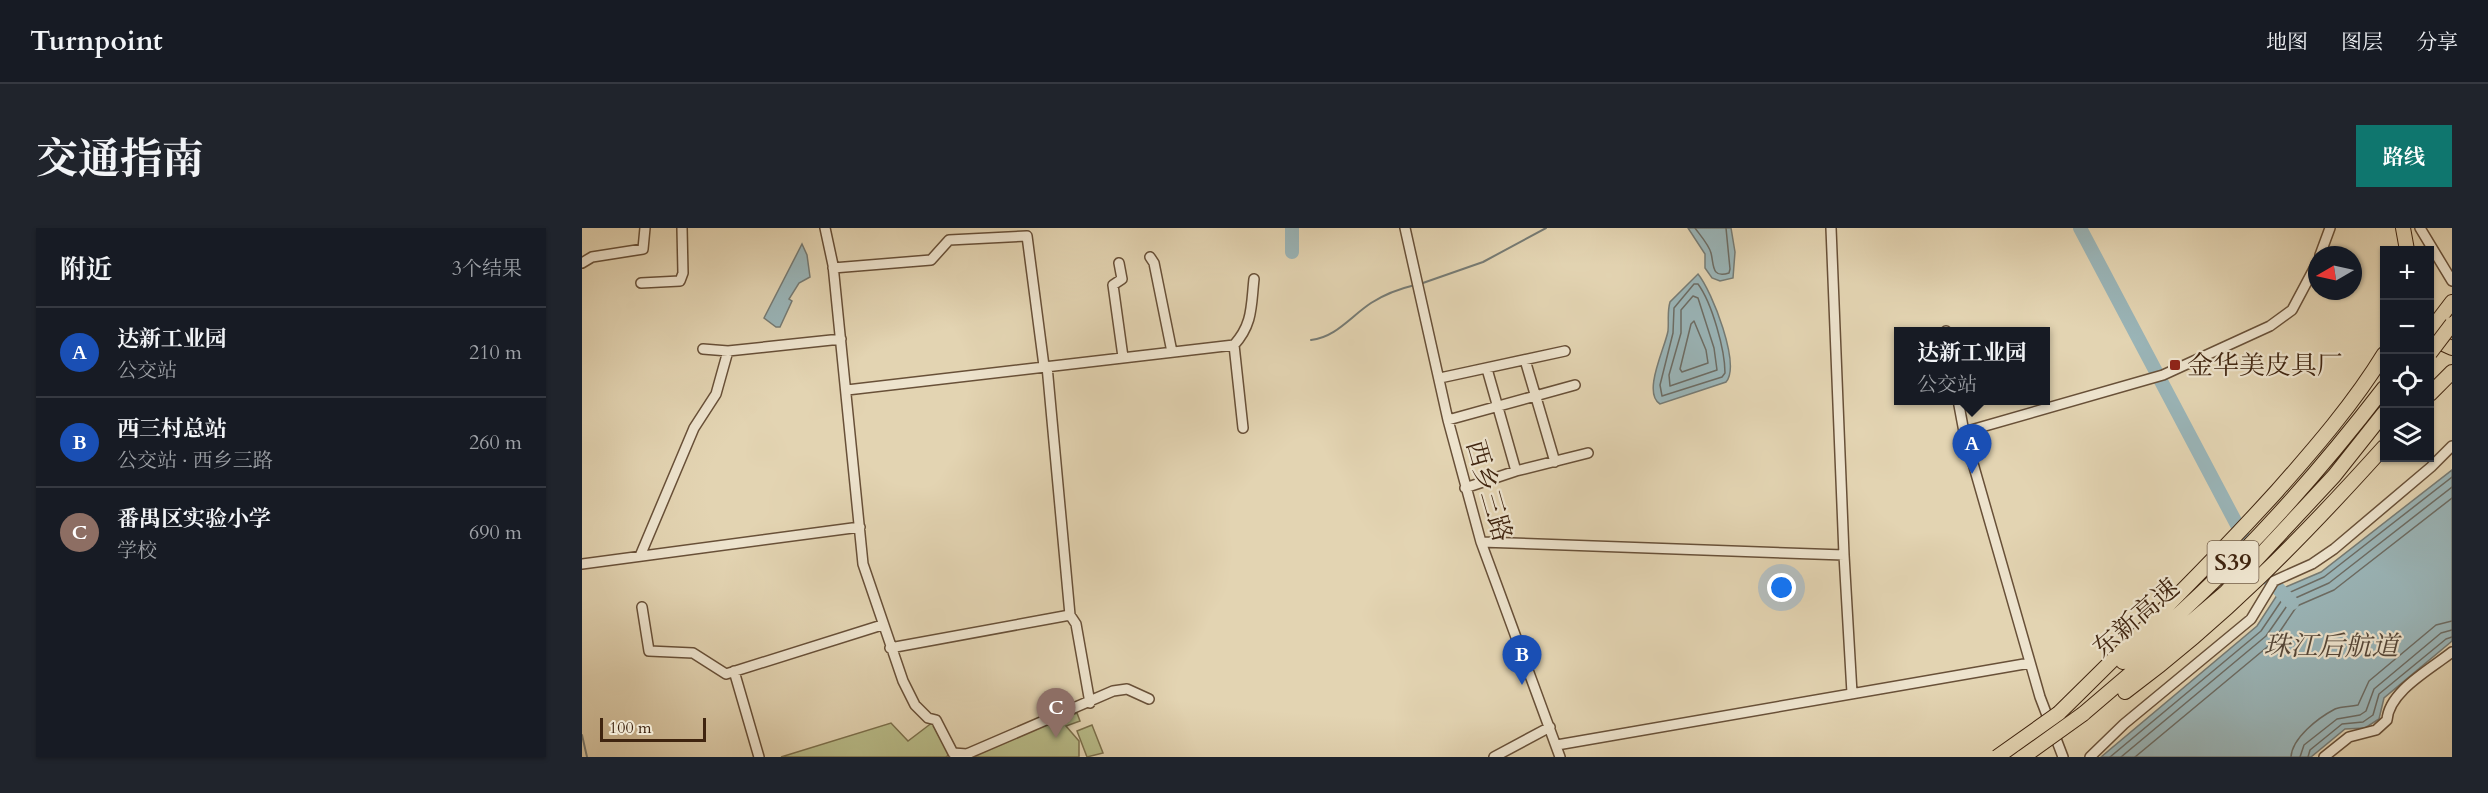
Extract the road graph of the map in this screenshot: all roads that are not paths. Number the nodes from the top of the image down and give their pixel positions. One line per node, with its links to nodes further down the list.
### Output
1 (645, 228): 13 (street)
2 (682, 228): 19 (street)
3 (825, 228): 15 (street)
4 (1405, 228): 38 (street, 西乡三路)
5 (1831, 228): 60 (street)
6 (2330, 228): 10 (street)
7 (2403, 228): 11 (highway)
8 (2420, 228): 17 (street)
9 (1027, 232): 15 (street); 35 (street)
10 (2323, 246)
11 (2406, 246)
12 (1150, 257): 31 (street)
13 (582, 263)
14 (1119, 263): 32 (street)
15 (833, 268): 23 (street)
16 (1254, 279): 25 (street)
17 (2452, 281)
18 (2308, 282): 49 (street)
19 (641, 283)
20 (2452, 302): 22 (highway)
21 (2452, 324): 26 (highway, bridge)
22 (2434, 326)
23 (841, 339): 29 (street); 40 (street)
24 (2434, 340): 27 (highway)
25 (1234, 345): 31 (street); 48 (street)
26 (2434, 348)
27 (2452, 348)
28 (703, 349): 29 (street)
29 (728, 351): 61 (street)
30 (1565, 351): 33 (street)
31 (1172, 352): 32 (street)
32 (1123, 357): 35 (street)
33 (1525, 360): 36 (street); 43 (street)
34 (2380, 361): 73 (highway)
35 (1045, 366): 40 (street); 64 (street)
36 (1487, 369): 38 (street); 45 (street)
37 (2452, 372): 41 (highway)
38 (1440, 378): 47 (street, 西乡三路)
39 (1575, 385): 43 (street)
40 (847, 390): 58 (street)
41 (2434, 390)
42 (2380, 394): 73 (highway, 东新高速 / S39)
43 (1536, 396): 45 (street); 54 (street)
44 (1959, 405): 49 (street)
45 (1498, 408): 47 (street); 56 (street)
46 (2380, 419): 74 (highway, 东新高速 / S39)
47 (1448, 420): 57 (street, 西乡三路)
48 (1243, 428)
49 (1964, 432): 68 (street)
50 (2452, 446): 55 (street)
51 (2380, 452): 74 (highway)
52 (1588, 453): 54 (street)
53 (2452, 456): 55 (street)
54 (1555, 462): 56 (street)
55 (2431, 467): 83 (street)
56 (1516, 471): 57 (street)
57 (1465, 488): 59 (street, 西乡三路)
58 (860, 527): 61 (street); 65 (street)
59 (1481, 542): 60 (street); 75 (street, 西乡三路)
60 (1844, 555): 70 (street)
61 (640, 556): 62 (street)
62 (582, 564)
63 (642, 608): 69 (street)
64 (1070, 615): 66 (street); 72 (street)
65 (882, 626): 66 (street); 69 (street)
66 (890, 648): 72 (street)
67 (2452, 652): 84 (street)
68 (2030, 663): 70 (street); 82 (street)
69 (734, 671): 77 (street)
70 (1852, 693): 76 (street)
71 (1149, 699): 72 (street)
72 (1090, 703)
73 (2059, 713): 80 (highway, 东新高速 / S39, bridge)
74 (2083, 714): 81 (highway, 东新高速 / S39, bridge)
75 (1551, 727): 76 (street, 西乡三路); 78 (street)
76 (1557, 745): 79 (street, 西乡三路)
77 (759, 757)
78 (1494, 757)
79 (1560, 757)
80 (1997, 757)
81 (2023, 757)
82 (2063, 757)
83 (2090, 757)
84 (2324, 757)

